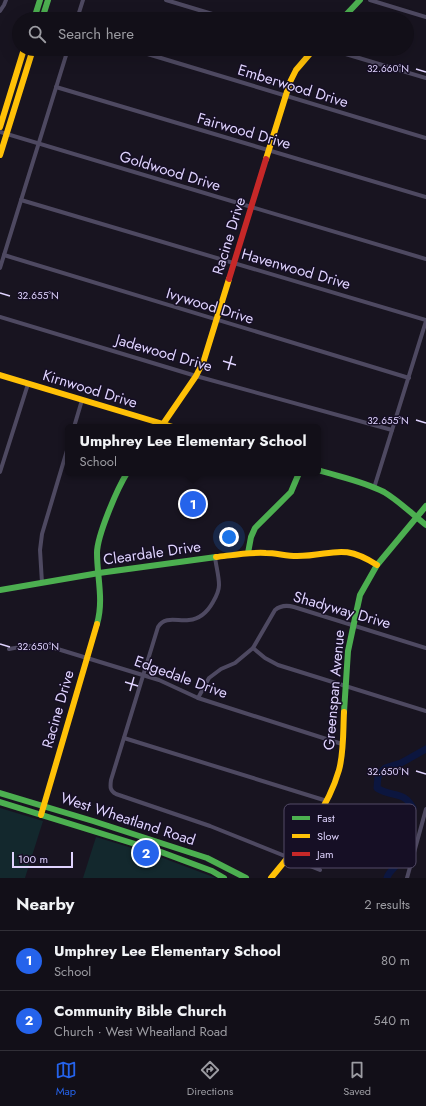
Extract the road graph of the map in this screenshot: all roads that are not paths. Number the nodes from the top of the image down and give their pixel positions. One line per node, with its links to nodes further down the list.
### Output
1 (6, 0): 8 (street)
2 (40, 0): 9 (street)
3 (48, 0): 10 (street)
4 (83, 0): 11 (street)
5 (166, 0): 12 (street)
6 (360, 0): 13 (street)
7 (370, 0): 14 (street)
8 (0, 11)
9 (36, 12)
10 (44, 12)
11 (79, 12)
12 (206, 12)
13 (349, 12)
14 (407, 12)
15 (414, 14): 16 (street)
16 (426, 18)
17 (22, 56): 23 (street)
18 (31, 56): 24 (street)
19 (66, 56): 26 (street)
20 (154, 56): 27 (street, Emberwood Drive)
21 (308, 56): 27 (street, Racine Drive)
22 (352, 56): 25 (street)
23 (21, 60): 24 (street); 28 (street)
24 (29, 62): 29 (street)
25 (426, 78)
26 (56, 88): 31 (street); 32 (street, Fairwood Drive)
27 (285, 96): 30 (street, Emberwood Drive); 32 (street, Racine Drive)
28 (0, 127)
29 (3, 133): 31 (street, Goldwood Drive); 33 (street)
30 (426, 138)
31 (38, 144): 35 (street); 36 (street, Goldwood Drive)
32 (269, 150): 34 (street, Fairwood Drive); 36 (street, Racine Drive)
33 (0, 155)
34 (426, 197)
35 (21, 200): 37 (street); 39 (street, Havenwood Drive)
36 (251, 207): 38 (street, Goldwood Drive); 39 (street, Racine Drive)
37 (4, 255): 40 (street); 42 (street, Ivywood Drive)
38 (426, 260)
39 (234, 264): 42 (street, Racine Drive); 43 (street, Havenwood Drive)
40 (0, 268)
41 (0, 317): 45 (street, Jadewood Drive)
42 (216, 320): 45 (street, Racine Drive); 46 (street, Ivywood Drive)
43 (426, 321): 46 (street)
44 (0, 375): 47 (street, Kirnwood Drive)
45 (196, 376): 51 (street, Racine Drive); 52 (street, Jadewood Drive)
46 (409, 378): 52 (street)
47 (28, 384): 48 (street, Kirnwood Drive); 55 (street)
48 (82, 400): 49 (street); 50 (street, Kirnwood Drive)
49 (75, 424)
50 (156, 424)
51 (163, 424)
52 (392, 430): 58 (street)
53 (65, 457): 66 (street)
54 (321, 471): 58 (street)
55 (0, 472)
56 (125, 476): 65 (street, Racine Drive)
57 (298, 476): 62 (street)
58 (374, 488): 60 (street)
59 (426, 506): 60 (street, Greenspan Avenue)
60 (417, 517): 61 (street); 64 (street, Greenspan Avenue)
61 (426, 525)
62 (248, 553): 63 (street, Cleardale Drive); 64 (street, Cleardale Drive)
63 (215, 558): 65 (street, Cleardale Drive); 73 (street)
64 (377, 565): 68 (street, Greenspan Avenue)
65 (99, 573): 66 (street, Cleardale Drive); 72 (street, Racine Drive)
66 (42, 583): 67 (street, Cleardale Drive)
67 (0, 590)
68 (353, 625): 69 (street, Shadyway Drive); 70 (street, Shadyway Drive); 74 (street, Greenspan Avenue)
69 (253, 648): 74 (street); 75 (street, Shadyway Drive)
70 (426, 648)
71 (9, 649): 72 (street, Edgedale Drive)
72 (86, 658): 73 (street, Edgedale Drive); 83 (street, Racine Drive)
73 (143, 675): 75 (street, Edgedale Drive); 77 (street)
74 (345, 686): 76 (street); 78 (street, Greenspan Avenue)
75 (198, 698): 78 (street, Edgedale Drive)
76 (426, 711)
77 (124, 738): 80 (street); 89 (street)
78 (342, 744): 80 (street, Greenspan Avenue)
79 (0, 792): 83 (street, West Wheatland Road)
80 (327, 801): 82 (street, Greenspan Avenue)
81 (0, 802): 85 (street, West Wheatland Road)
82 (325, 804)
83 (44, 806): 85 (street, Racine Drive); 86 (street, West Wheatland Road)
84 (426, 809): 88 (street)
85 (41, 815): 87 (street, West Wheatland Road)
86 (93, 821): 87 (street); 95 (street, West Wheatland Road)
87 (90, 830): 94 (street, West Wheatland Road)
88 (416, 844)
89 (284, 856)
90 (284, 861): 96 (street, Greenspan Avenue)
91 (315, 868): 93 (street)
92 (409, 868): 97 (street)
93 (320, 870)
94 (224, 878)
95 (246, 878)
96 (271, 878)
97 (406, 878)

